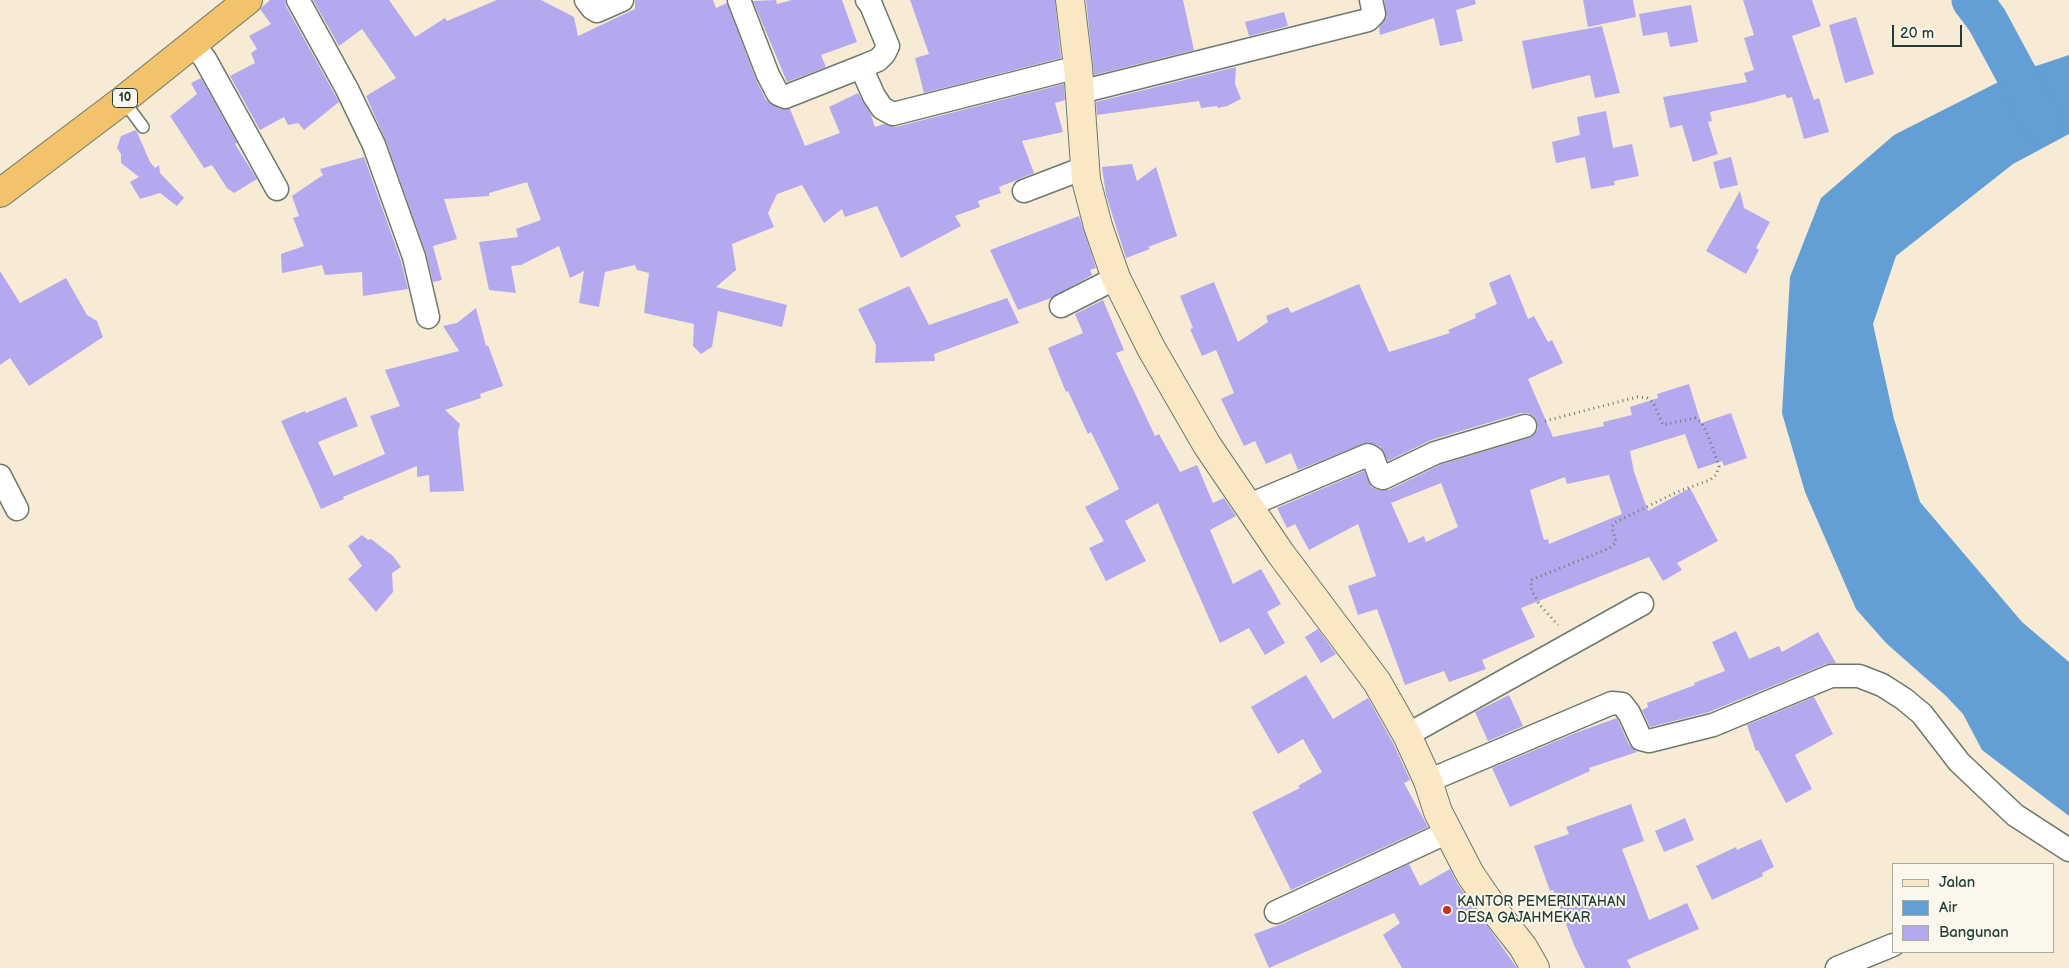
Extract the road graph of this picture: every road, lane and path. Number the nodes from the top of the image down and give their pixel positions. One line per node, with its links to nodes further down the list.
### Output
1 (248, 0): 9 (highway, 10)
2 (298, 0): 20 (street)
3 (586, 0): 4 (street)
4 (622, 0)
5 (739, 0): 10 (street)
6 (867, 0): 10 (street)
7 (1070, 0): 11 (street)
8 (1371, 0): 11 (street)
9 (193, 44): 12 (highway, 10); 15 (street)
10 (861, 68): 11 (street)
11 (1079, 80): 14 (street)
12 (123, 100): 13 (lane); 17 (highway, 10)
13 (143, 127)
14 (1084, 168): 16 (street); 18 (street)
15 (277, 188)
16 (1024, 191)
17 (0, 193)
18 (1116, 278): 19 (street); 23 (street)
19 (1061, 306)
20 (428, 317)
21 (1525, 426): 23 (street); 26 (path)
22 (0, 476): 24 (street)
23 (1247, 506): 27 (street)
24 (17, 509)
25 (1642, 604): 26 (street)
26 (1568, 644): 27 (street)
27 (1407, 735): 28 (street)
28 (1428, 781): 29 (street); 30 (street)
29 (1448, 832): 31 (street); 33 (street)
30 (2069, 850)
31 (1276, 912)
32 (1892, 945): 34 (street)
33 (1535, 968)
34 (1837, 968)

